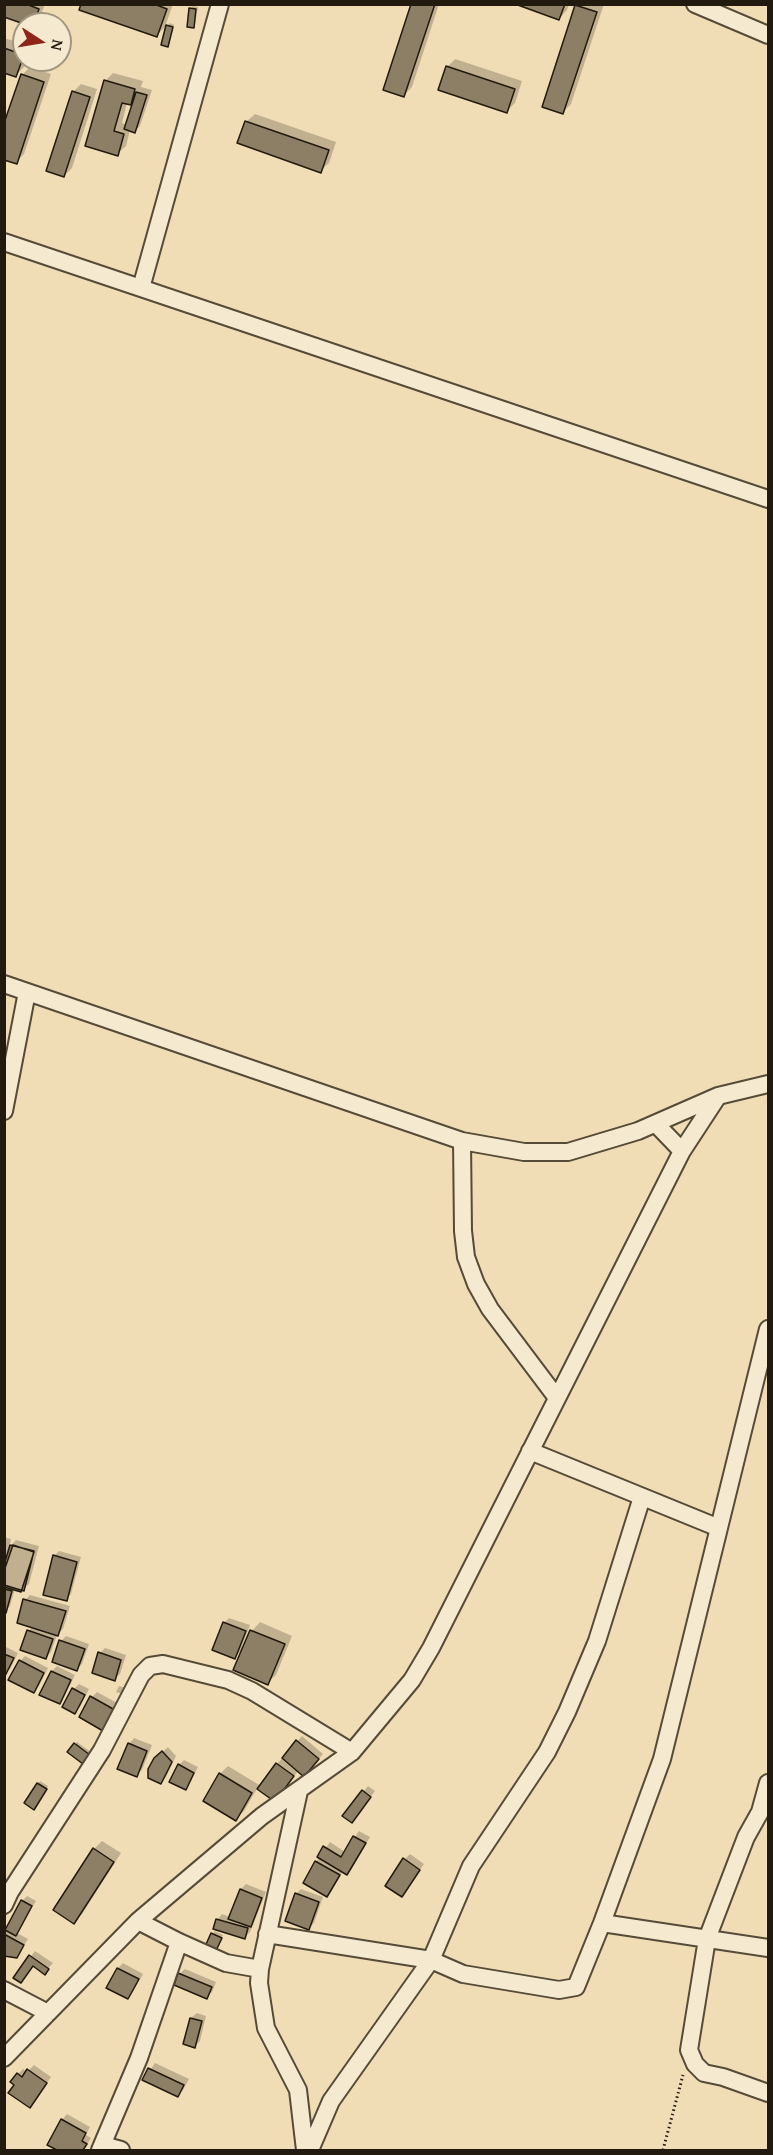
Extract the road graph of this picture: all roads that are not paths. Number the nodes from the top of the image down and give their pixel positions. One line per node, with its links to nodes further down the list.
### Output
1 (220, 4): 5 (street)
2 (695, 4): 3 (street)
3 (768, 34)
4 (4, 242): 5 (street)
5 (141, 288): 6 (street)
6 (768, 499)
7 (4, 984): 8 (street)
8 (27, 992): 11 (street); 13 (street)
9 (768, 1084): 10 (street)
10 (718, 1096): 12 (street); 14 (street)
11 (4, 1111)
12 (656, 1124): 13 (street); 14 (street)
13 (462, 1141): 16 (street)
14 (682, 1151): 16 (street)
15 (768, 1329): 19 (street)
16 (557, 1398): 17 (street)
17 (530, 1451): 18 (street); 20 (street)
18 (642, 1497): 19 (street); 30 (street)
19 (719, 1528): 25 (street)
20 (352, 1752): 22 (street); 23 (street)
21 (768, 1783): 27 (street)
22 (299, 1791): 24 (street); 26 (street)
23 (4, 1905)
24 (138, 1921): 28 (street); 33 (street)
25 (602, 1923): 27 (street); 30 (street)
26 (267, 1934): 30 (street); 31 (street)
27 (707, 1939): 29 (street); 35 (street)
28 (179, 1942): 31 (street); 36 (street)
29 (768, 1948)
30 (431, 1960): 39 (street)
31 (260, 1969): 38 (street)
32 (4, 1990): 33 (street)
33 (48, 2013): 34 (street)
34 (4, 2058)
35 (768, 2093)
36 (102, 2148): 37 (street)
37 (121, 2151)
38 (305, 2151)
39 (310, 2151)

